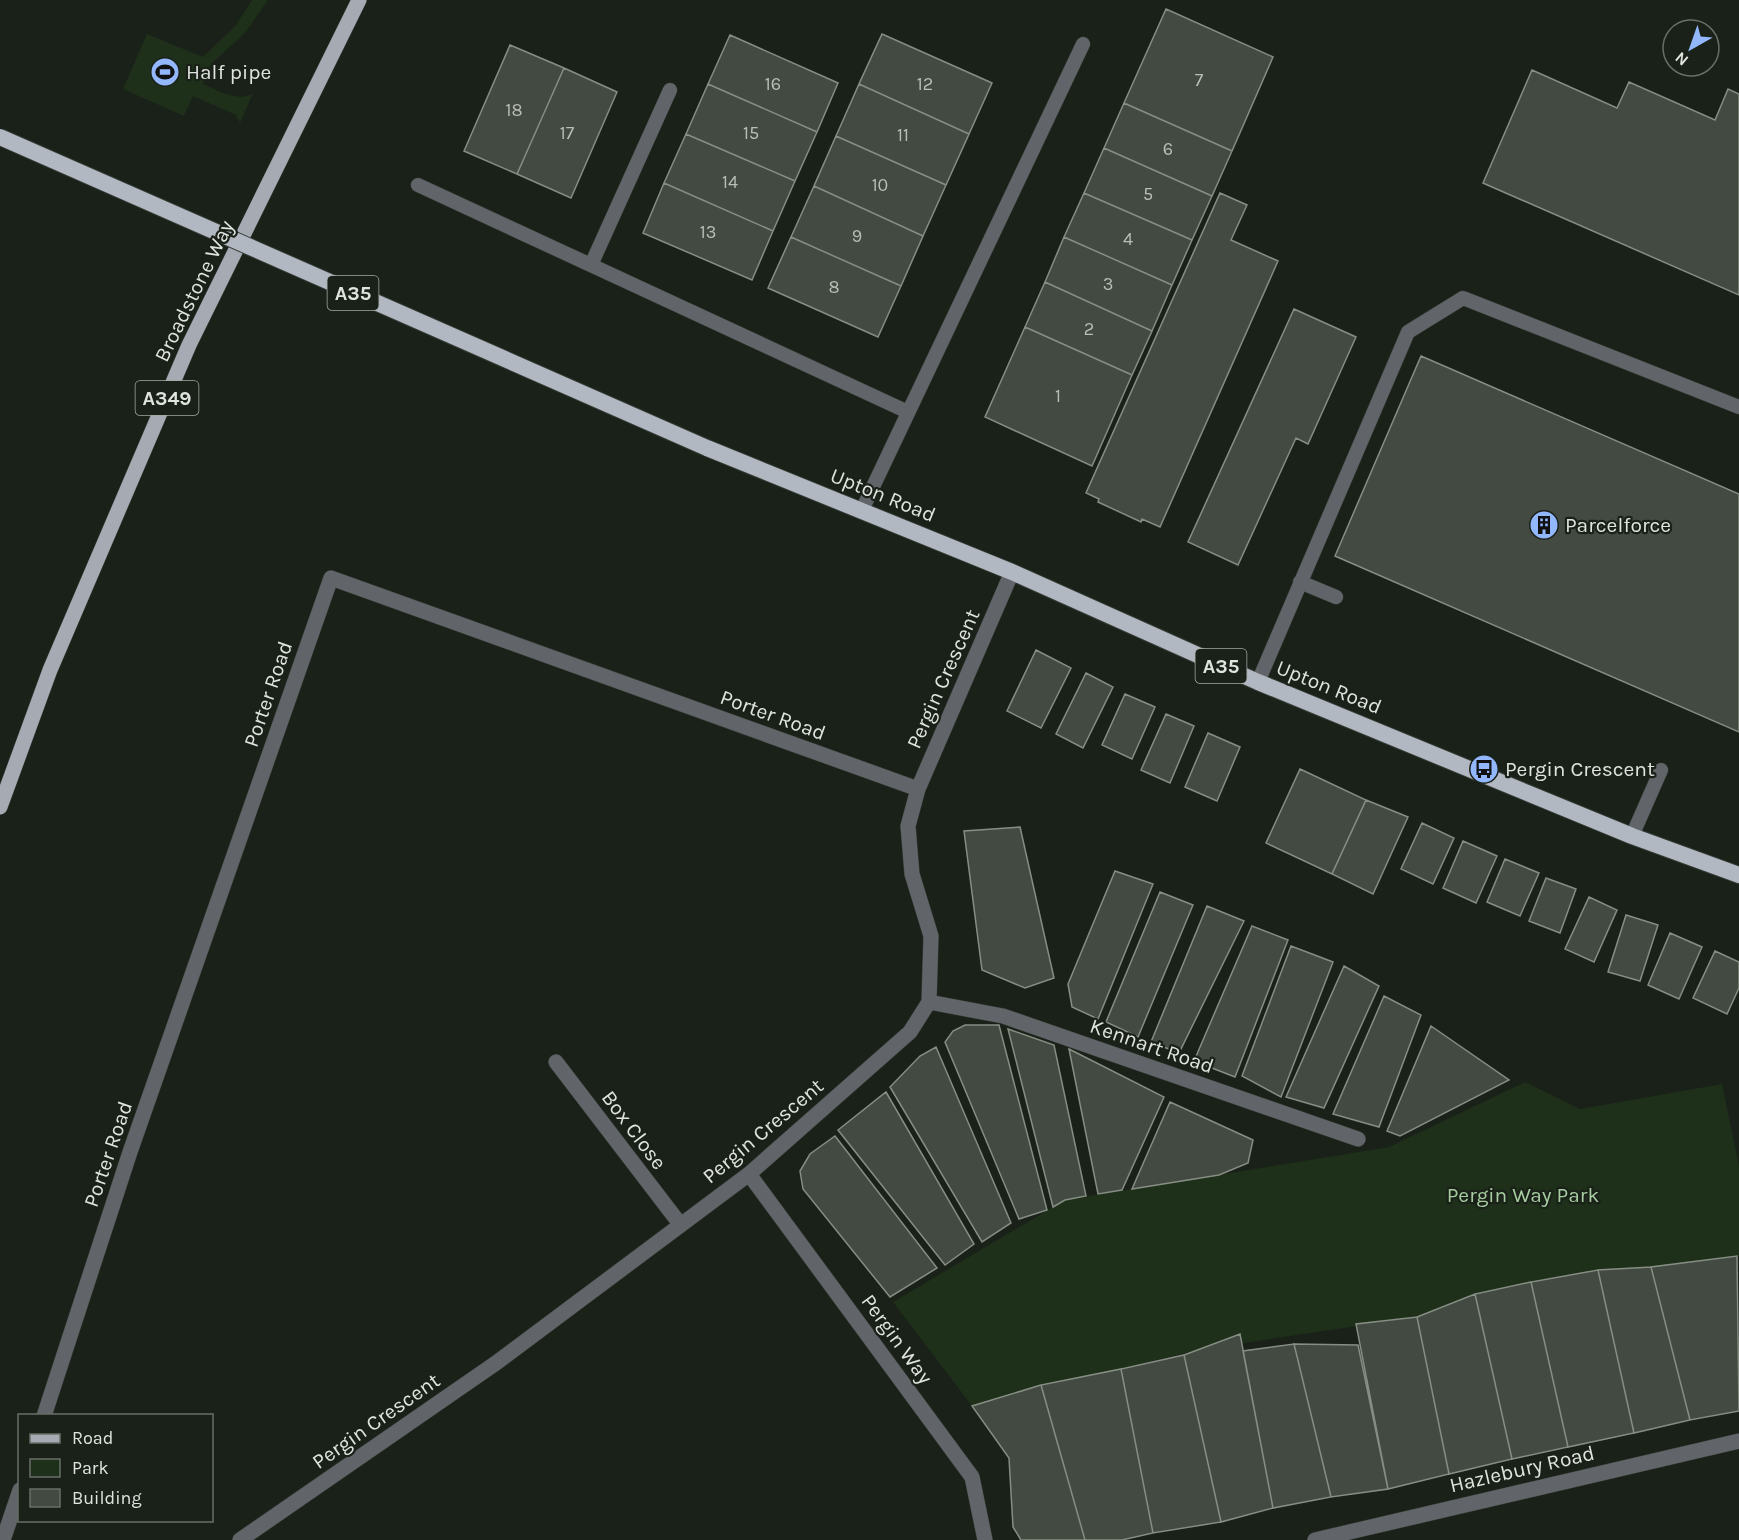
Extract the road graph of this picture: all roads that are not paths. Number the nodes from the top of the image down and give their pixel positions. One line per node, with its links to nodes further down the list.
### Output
1 (359, 0): 16 (main road, Broadstone Way / A349)
2 (1083, 44): 8 (lane)
3 (670, 90): 6 (lane)
4 (0, 136): 9 (highway, Upton Road / A35, bridge)
5 (418, 185): 6 (lane)
6 (591, 265): 8 (lane)
7 (1739, 407): 11 (lane)
8 (908, 412): 9 (lane)
9 (862, 510): 10 (highway, Upton Road / A35)
10 (1012, 572): 13 (highway, Upton Road / A35); 15 (street, Pergin Crescent)
11 (1300, 582): 12 (lane); 13 (lane)
12 (1336, 597)
13 (1258, 682): 17 (highway, Upton Road / A35)
14 (1661, 770): 17 (lane)
15 (918, 789): 19 (street, Pergin Crescent); 24 (street, Porter Road)
16 (0, 807)
17 (1632, 836): 18 (highway, Upton Road / A35)
18 (1739, 875)
19 (929, 1002): 21 (street, Kennart Road); 22 (street, Pergin Crescent)
20 (555, 1062): 23 (street, Box Close)
21 (1358, 1139)
22 (749, 1174): 23 (street, Pergin Crescent); 29 (street, Pergin Way)
23 (680, 1224): 28 (street, Pergin Crescent)
24 (45, 1414)
25 (1739, 1441): 30 (street, Hazlebury Road)
26 (18, 1496): 27 (street)
27 (3, 1540)
28 (240, 1540)
29 (985, 1540)
30 (1315, 1540)

